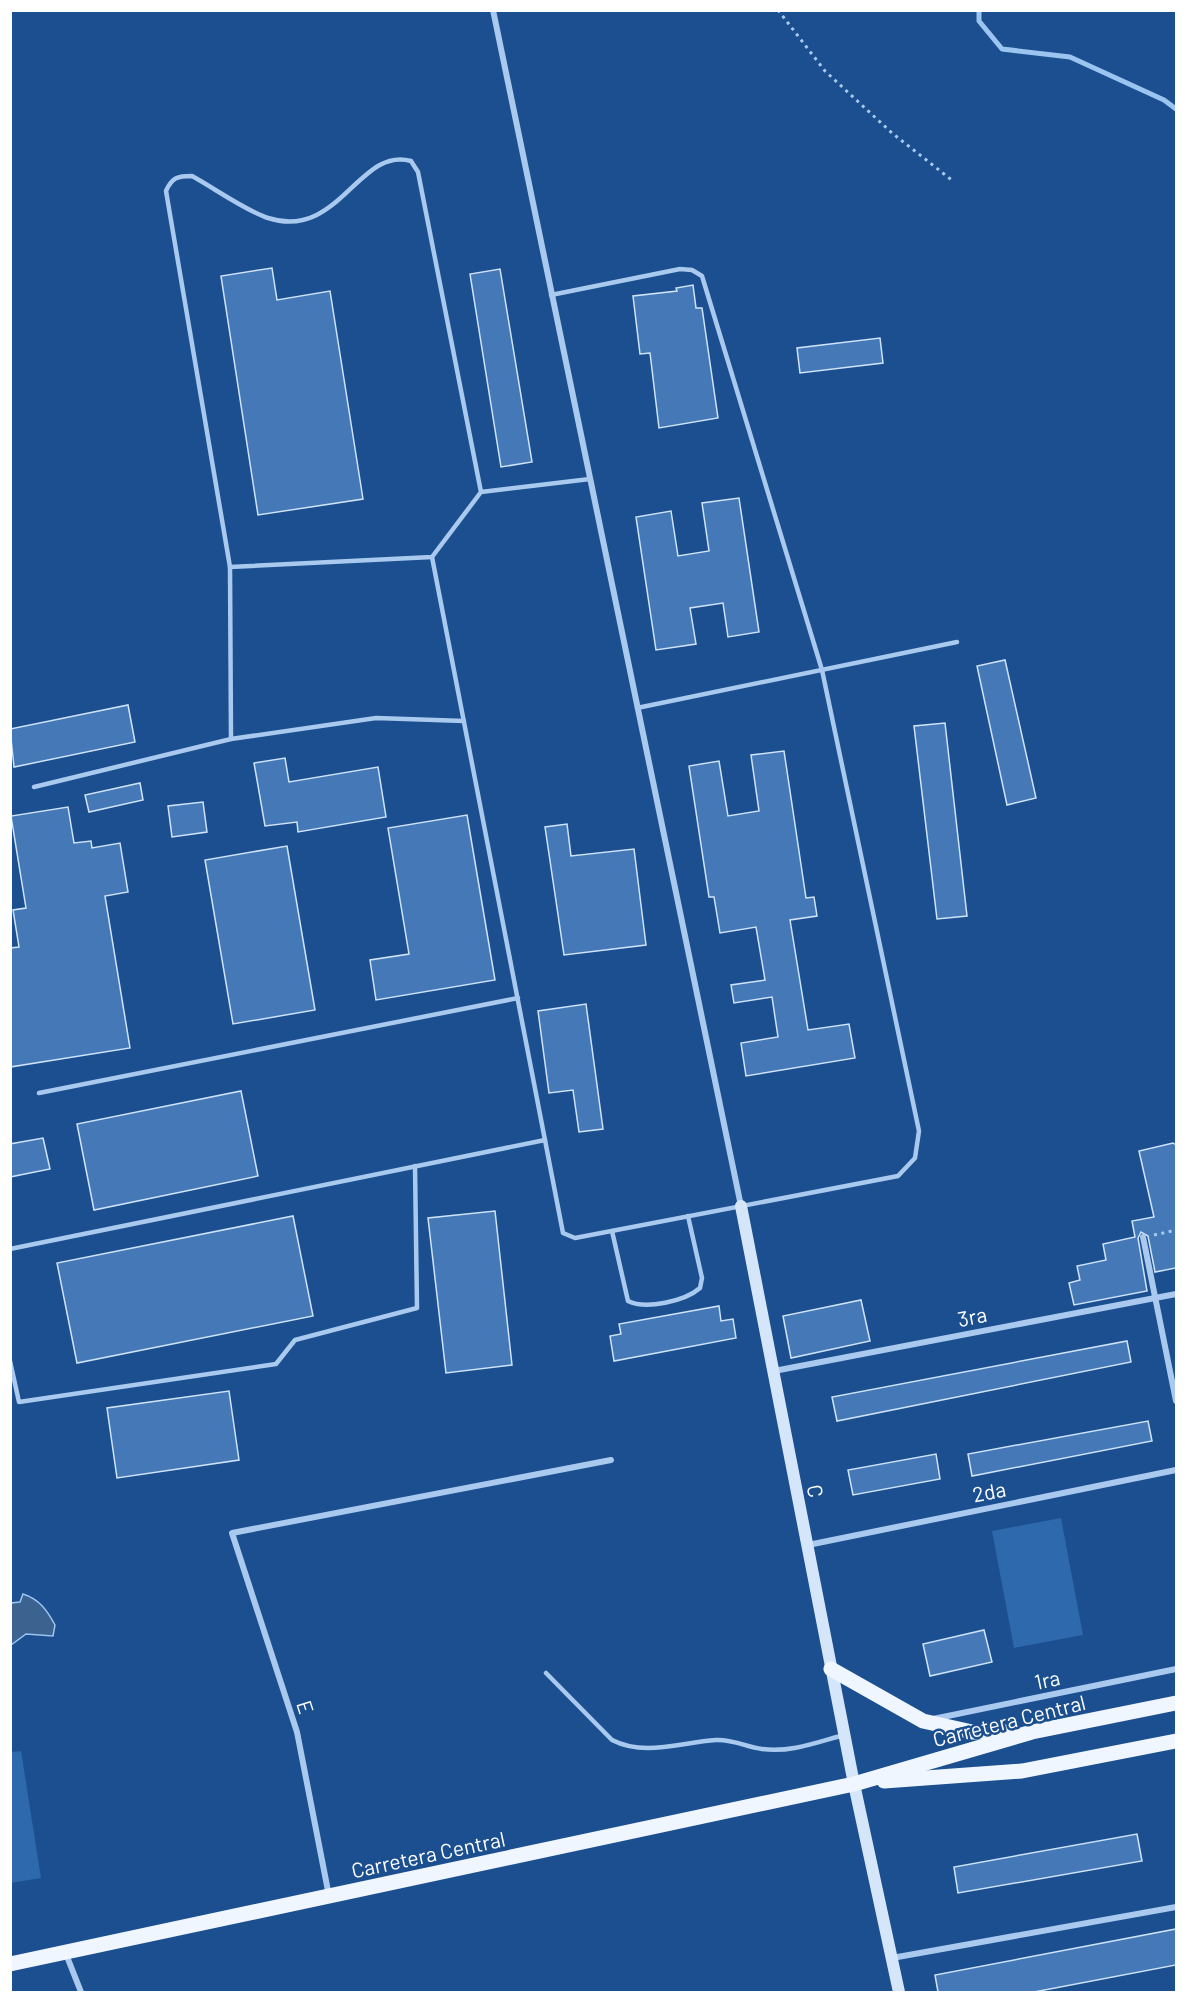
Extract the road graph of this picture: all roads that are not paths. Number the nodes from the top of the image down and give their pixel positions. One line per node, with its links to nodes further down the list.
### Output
1 (493, 10): 2 (street)
2 (551, 296): 3 (street); 8 (lane)
3 (590, 479): 4 (lane); 9 (street)
4 (481, 492): 5 (lane); 6 (lane)
5 (432, 556): 6 (lane); 10 (lane)
6 (230, 567): 11 (lane)
7 (957, 642): 8 (lane)
8 (822, 670): 9 (lane); 17 (lane)
9 (637, 708): 17 (street)
10 (464, 721): 11 (lane); 13 (lane)
11 (231, 739): 12 (lane)
12 (34, 787)
13 (518, 998): 14 (lane); 15 (lane)
14 (39, 1093)
15 (545, 1140): 16 (lane); 19 (lane)
16 (415, 1166): 21 (lane); 24 (lane)
17 (741, 1206): 18 (lane); 25 (street, C)
18 (688, 1216): 19 (lane); 19 (lane)
19 (612, 1230)
20 (1143, 1237): 23 (street)
21 (10, 1249)
22 (1176, 1294): 23 (street, 3ra)
23 (1156, 1299): 25 (street, 3ra); 26 (street)
24 (10, 1361)
25 (773, 1371): 29 (street, C)
26 (1176, 1401)
27 (611, 1460): 39 (street, E)
28 (1176, 1470): 29 (street, 2da)
29 (807, 1545): 30 (street, C)
30 (831, 1669): 34 (main road); 36 (street, C)
31 (1176, 1669): 34 (street, 1ra)
32 (546, 1673): 36 (lane)
33 (1176, 1702): 35 (main road, Carretera Central)
34 (923, 1721): 35 (main road)
35 (1032, 1732): 38 (main road, Carretera Central)
36 (844, 1735): 38 (street, C)
37 (1176, 1741): 38 (main road, Carretera Central)
38 (854, 1784): 39 (main road, Carretera Central); 42 (street, C)
39 (329, 1897): 41 (main road, Carretera Central)
40 (1176, 1907): 42 (street)
41 (65, 1953): 43 (main road, Carretera Central); 44 (street)
42 (892, 1958): 45 (street, C)
43 (10, 1964)
44 (81, 1992)
45 (899, 1992)

